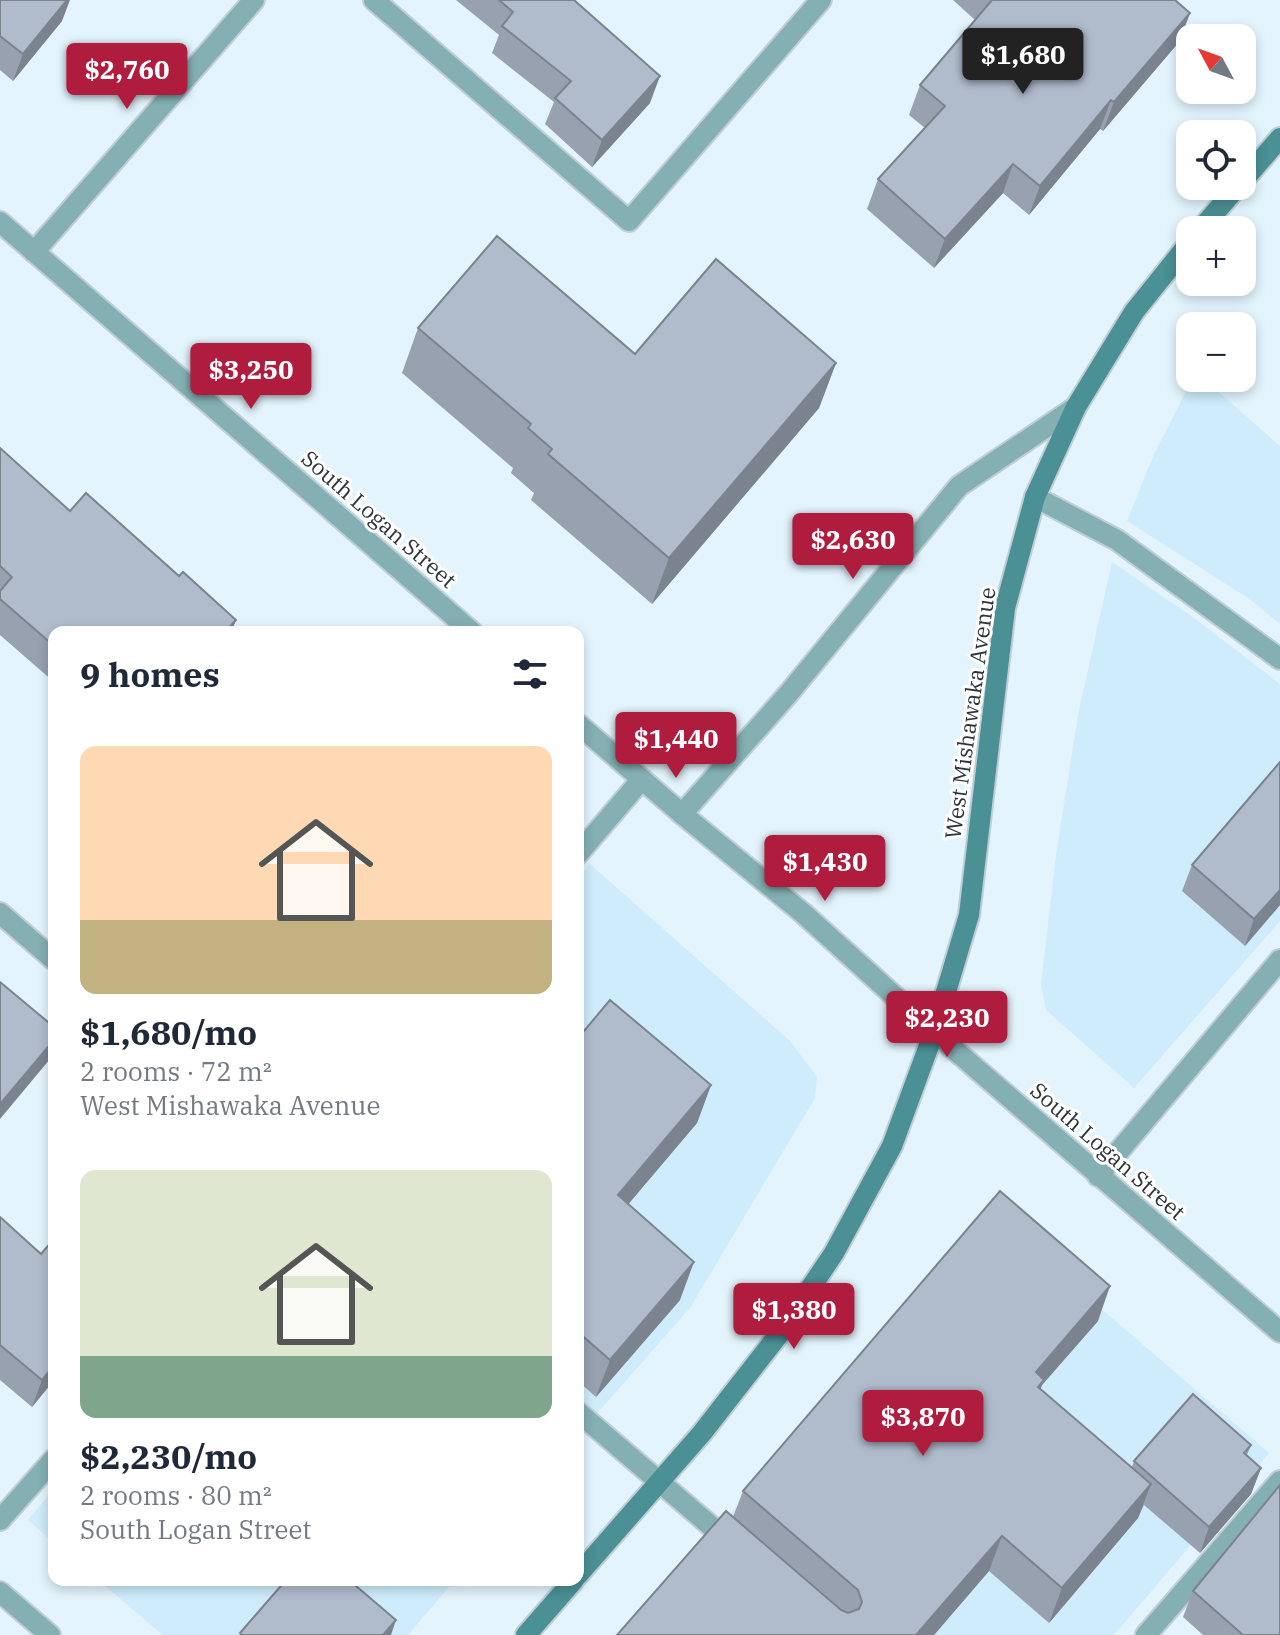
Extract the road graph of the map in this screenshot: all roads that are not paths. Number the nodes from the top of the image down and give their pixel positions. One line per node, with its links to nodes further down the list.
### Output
1 (254, 0): 9 (street)
2 (374, 0): 3 (street)
3 (821, 0)
4 (1280, 138): 5 (main road)
5 (1256, 166)
6 (1226, 200): 7 (main road)
7 (1212, 216)
8 (0, 222): 9 (street, South Logan Street)
9 (34, 252): 13 (street, South Logan Street)
10 (1176, 260): 11 (main road, West Mishawaka Avenue)
11 (1076, 407): 12 (main road, West Mishawaka Avenue); 17 (street, West Mishawaka Avenue)
12 (1035, 497): 14 (street); 22 (main road, West Mishawaka Avenue)
13 (465, 626)
14 (1280, 659)
15 (584, 729): 16 (street, South Logan Street)
16 (642, 779): 17 (street, South Logan Street); 18 (street)
17 (682, 814): 22 (street, South Logan Street)
18 (584, 847)
19 (0, 913): 20 (street)
20 (48, 955)
21 (1280, 960): 23 (street)
22 (934, 1032): 23 (street, South Logan Street); 28 (main road, West Mishawaka Avenue)
23 (1098, 1176): 24 (street, South Logan Street)
24 (1280, 1332)
25 (584, 1417): 28 (street)
26 (48, 1466): 29 (street)
27 (1280, 1481): 36 (street)
28 (659, 1482): 30 (street); 31 (main road, West Mishawaka Avenue)
29 (0, 1520)
30 (743, 1554)
31 (584, 1568)
32 (569, 1586): 35 (main road)
33 (0, 1592): 34 (street)
34 (50, 1635)
35 (526, 1635)
36 (1146, 1635)

